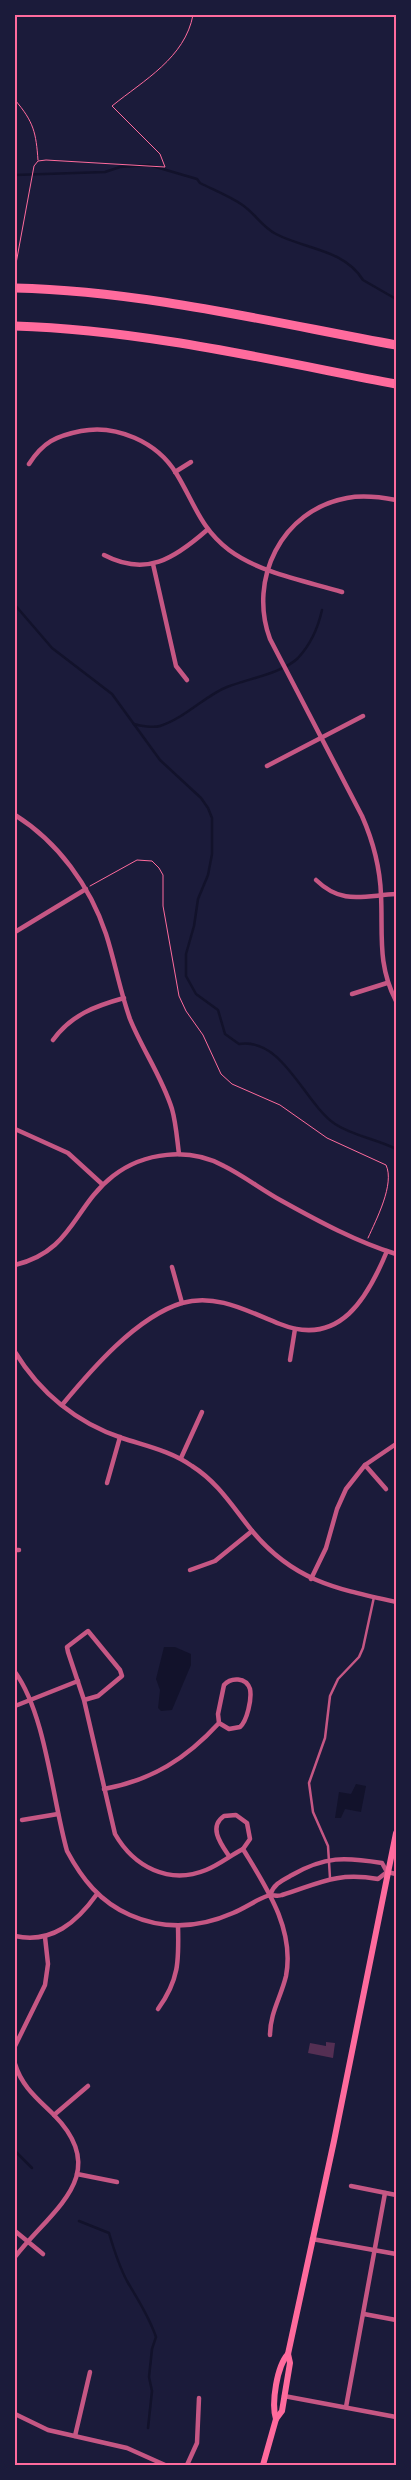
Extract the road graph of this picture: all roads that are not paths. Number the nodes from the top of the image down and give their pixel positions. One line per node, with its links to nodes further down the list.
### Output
1 (15, 288): 3 (highway)
2 (16, 326): 4 (highway)
3 (396, 345)
4 (396, 384)
5 (191, 462): 7 (street)
6 (29, 464): 7 (street)
7 (175, 472): 9 (street)
8 (396, 500): 12 (street)
9 (207, 530): 11 (street); 12 (street)
10 (104, 555): 11 (street)
11 (153, 564): 14 (street)
12 (266, 569): 13 (street); 16 (street)
13 (342, 592)
14 (187, 680)
15 (363, 716): 16 (street)
16 (321, 738): 17 (street); 22 (street)
17 (267, 766)
18 (15, 815): 20 (street)
19 (316, 880): 22 (street)
20 (87, 888): 23 (street); 26 (street)
21 (396, 894): 22 (street)
22 (381, 895): 24 (street)
23 (15, 932)
24 (387, 983): 25 (street); 27 (street)
25 (352, 994)
26 (124, 998): 28 (street); 30 (street)
27 (396, 1001)
28 (52, 1040)
29 (15, 1129): 31 (street)
30 (179, 1154): 31 (street); 32 (street)
31 (102, 1184): 34 (street)
32 (387, 1251): 33 (street); 37 (street)
33 (396, 1254)
34 (15, 1266)
35 (172, 1267): 36 (street)
36 (182, 1303): 37 (street); 40 (street)
37 (295, 1328): 39 (street)
38 (15, 1352): 40 (street)
39 (290, 1360)
40 (62, 1406): 42 (street)
41 (202, 1412): 44 (street)
42 (120, 1438): 44 (street); 46 (street)
43 (396, 1444): 45 (street)
44 (181, 1458): 48 (street)
45 (365, 1465): 47 (street); 50 (street)
46 (107, 1483)
47 (386, 1489)
48 (252, 1531): 49 (street); 50 (street)
49 (190, 1570)
50 (311, 1579): 51 (street)
51 (374, 1597): 52 (street); 65 (lane)
52 (396, 1602)
53 (15, 1672): 55 (street)
54 (78, 1681): 55 (street); 56 (street); 56 (street)
55 (30, 1700): 57 (street); 60 (street)
56 (84, 1700): 59 (street)
57 (15, 1706)
58 (219, 1723): 58 (street); 59 (street)
59 (104, 1789): 64 (street)
60 (58, 1814): 61 (street); 69 (street)
61 (22, 1820)
62 (396, 1833): 66 (main road)
63 (243, 1849): 64 (street); 64 (street); 70 (street)
64 (229, 1856)
65 (328, 1859): 66 (street); 68 (lane); 70 (street)
66 (388, 1872): 67 (street); 68 (street); 86 (main road)
67 (396, 1874)
68 (330, 1878): 70 (street)
69 (97, 1894): 71 (street); 73 (street)
70 (270, 1895): 71 (street); 75 (street)
71 (178, 1926): 74 (street)
72 (15, 1936): 73 (street)
73 (44, 1937): 76 (street)
74 (158, 2009)
75 (270, 2035)
76 (15, 2046)
77 (15, 2064): 79 (street)
78 (88, 2086): 79 (street)
79 (54, 2115): 80 (street)
80 (77, 2174): 81 (street); 87 (street)
81 (117, 2182)
82 (351, 2186): 83 (street)
83 (385, 2193): 84 (street); 88 (street)
84 (396, 2195)
85 (15, 2231): 87 (street)
86 (312, 2239): 88 (street); 94 (main road)
87 (29, 2242): 89 (street); 91 (street)
88 (375, 2252): 90 (street); 92 (street)
89 (43, 2254)
90 (396, 2254)
91 (15, 2257)
92 (364, 2314): 93 (street); 98 (street)
93 (396, 2320)
94 (288, 2354): 96 (main road); 101 (main road)
95 (90, 2372): 102 (street)
96 (284, 2396): 98 (street); 101 (main road)
97 (199, 2398): 104 (street)
98 (346, 2407): 100 (street)
99 (15, 2414): 102 (street)
100 (396, 2417)
101 (276, 2418): 105 (main road)
102 (75, 2436): 103 (street)
103 (165, 2465)
104 (187, 2465)
105 (263, 2465)

